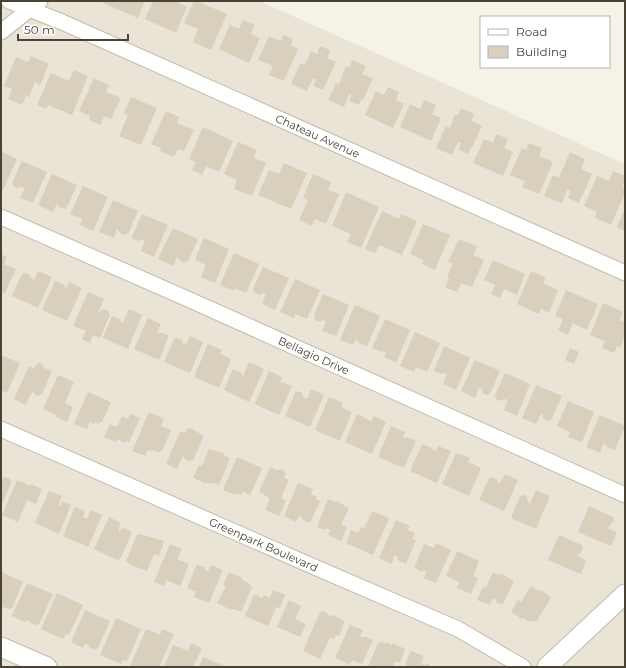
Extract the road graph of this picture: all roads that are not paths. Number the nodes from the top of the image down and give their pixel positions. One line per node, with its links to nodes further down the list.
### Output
1 (9, 1): 2 (street, Chateau Avenue)
2 (35, 5): 3 (street); 5 (street, Chateau Avenue)
3 (1, 32)
4 (1, 217): 7 (street, Bellagio Drive)
5 (625, 273)
6 (1, 429): 11 (street, Greenpark Boulevard)
7 (625, 495)
8 (625, 594): 12 (street)
9 (1, 647): 10 (street)
10 (47, 667)
11 (523, 667)
12 (547, 667)

